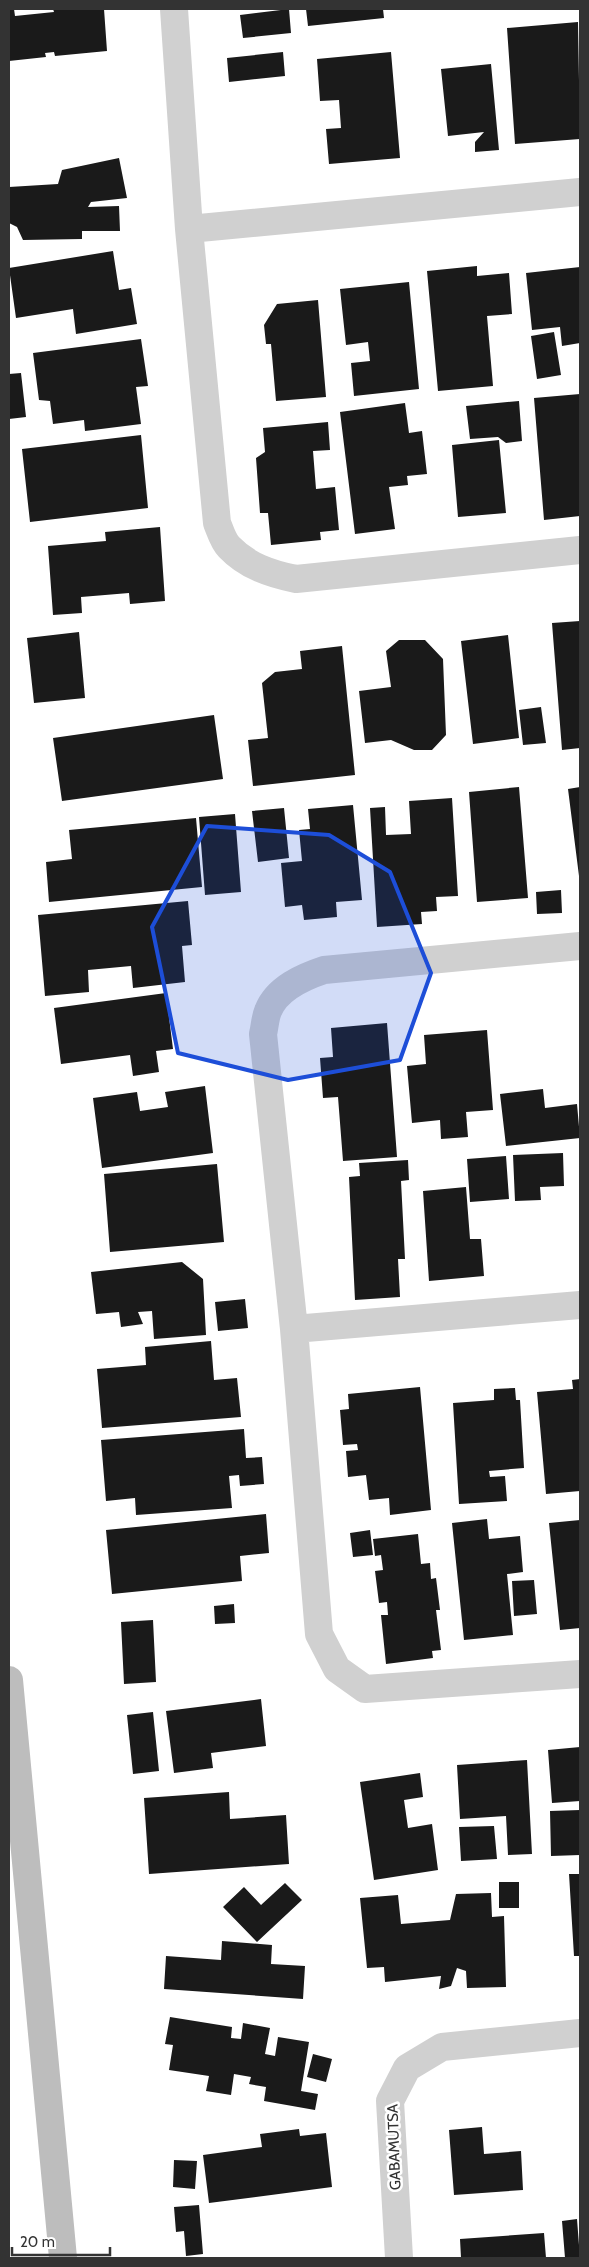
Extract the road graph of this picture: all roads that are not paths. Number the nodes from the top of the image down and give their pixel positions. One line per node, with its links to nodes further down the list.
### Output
1 (174, 9): 3 (street)
2 (580, 192): 3 (street)
3 (189, 229): 4 (street)
4 (580, 550)
5 (580, 946): 7 (street)
6 (580, 1305): 7 (street)
7 (294, 1329): 8 (street)
8 (580, 1674)
9 (9, 1680): 11 (main road)
10 (580, 2033): 12 (street, GABAMUTSA)
11 (63, 2258)
12 (399, 2258)

